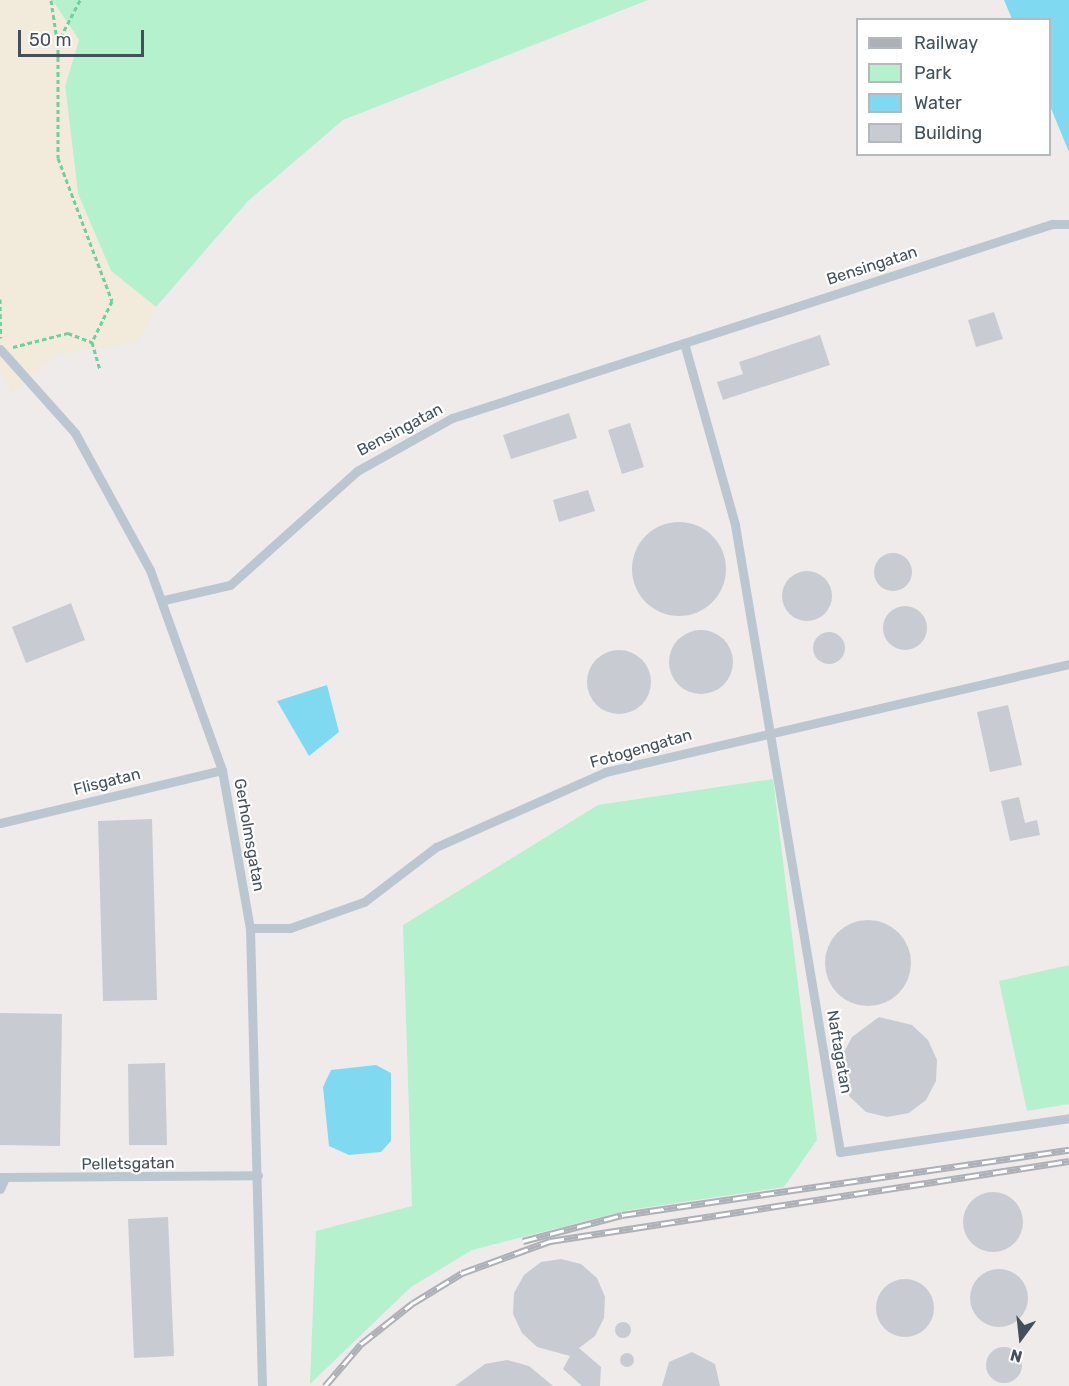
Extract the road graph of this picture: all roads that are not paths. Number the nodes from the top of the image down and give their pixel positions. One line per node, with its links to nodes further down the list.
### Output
1 (1069, 224): 2 (lane, Bensingatan)
2 (684, 342): 4 (lane, Bensingatan); 6 (lane)
3 (1, 349): 4 (lane, Gerholmsgatan)
4 (164, 600): 7 (lane, Gerholmsgatan)
5 (1069, 664): 6 (lane, Fotogengatan)
6 (769, 730): 9 (lane, Fotogengatan); 10 (lane, Naftagatan)
7 (222, 770): 8 (lane, Flisgatan); 9 (lane, Gerholmsgatan)
8 (0, 823)
9 (250, 928): 11 (lane, Gerholmsgatan)
10 (1069, 1118)
11 (258, 1175): 12 (lane, Pelletsgatan); 14 (lane, Gerholmsgatan)
12 (3, 1177): 13 (lane)
13 (0, 1189)
14 (262, 1386)

